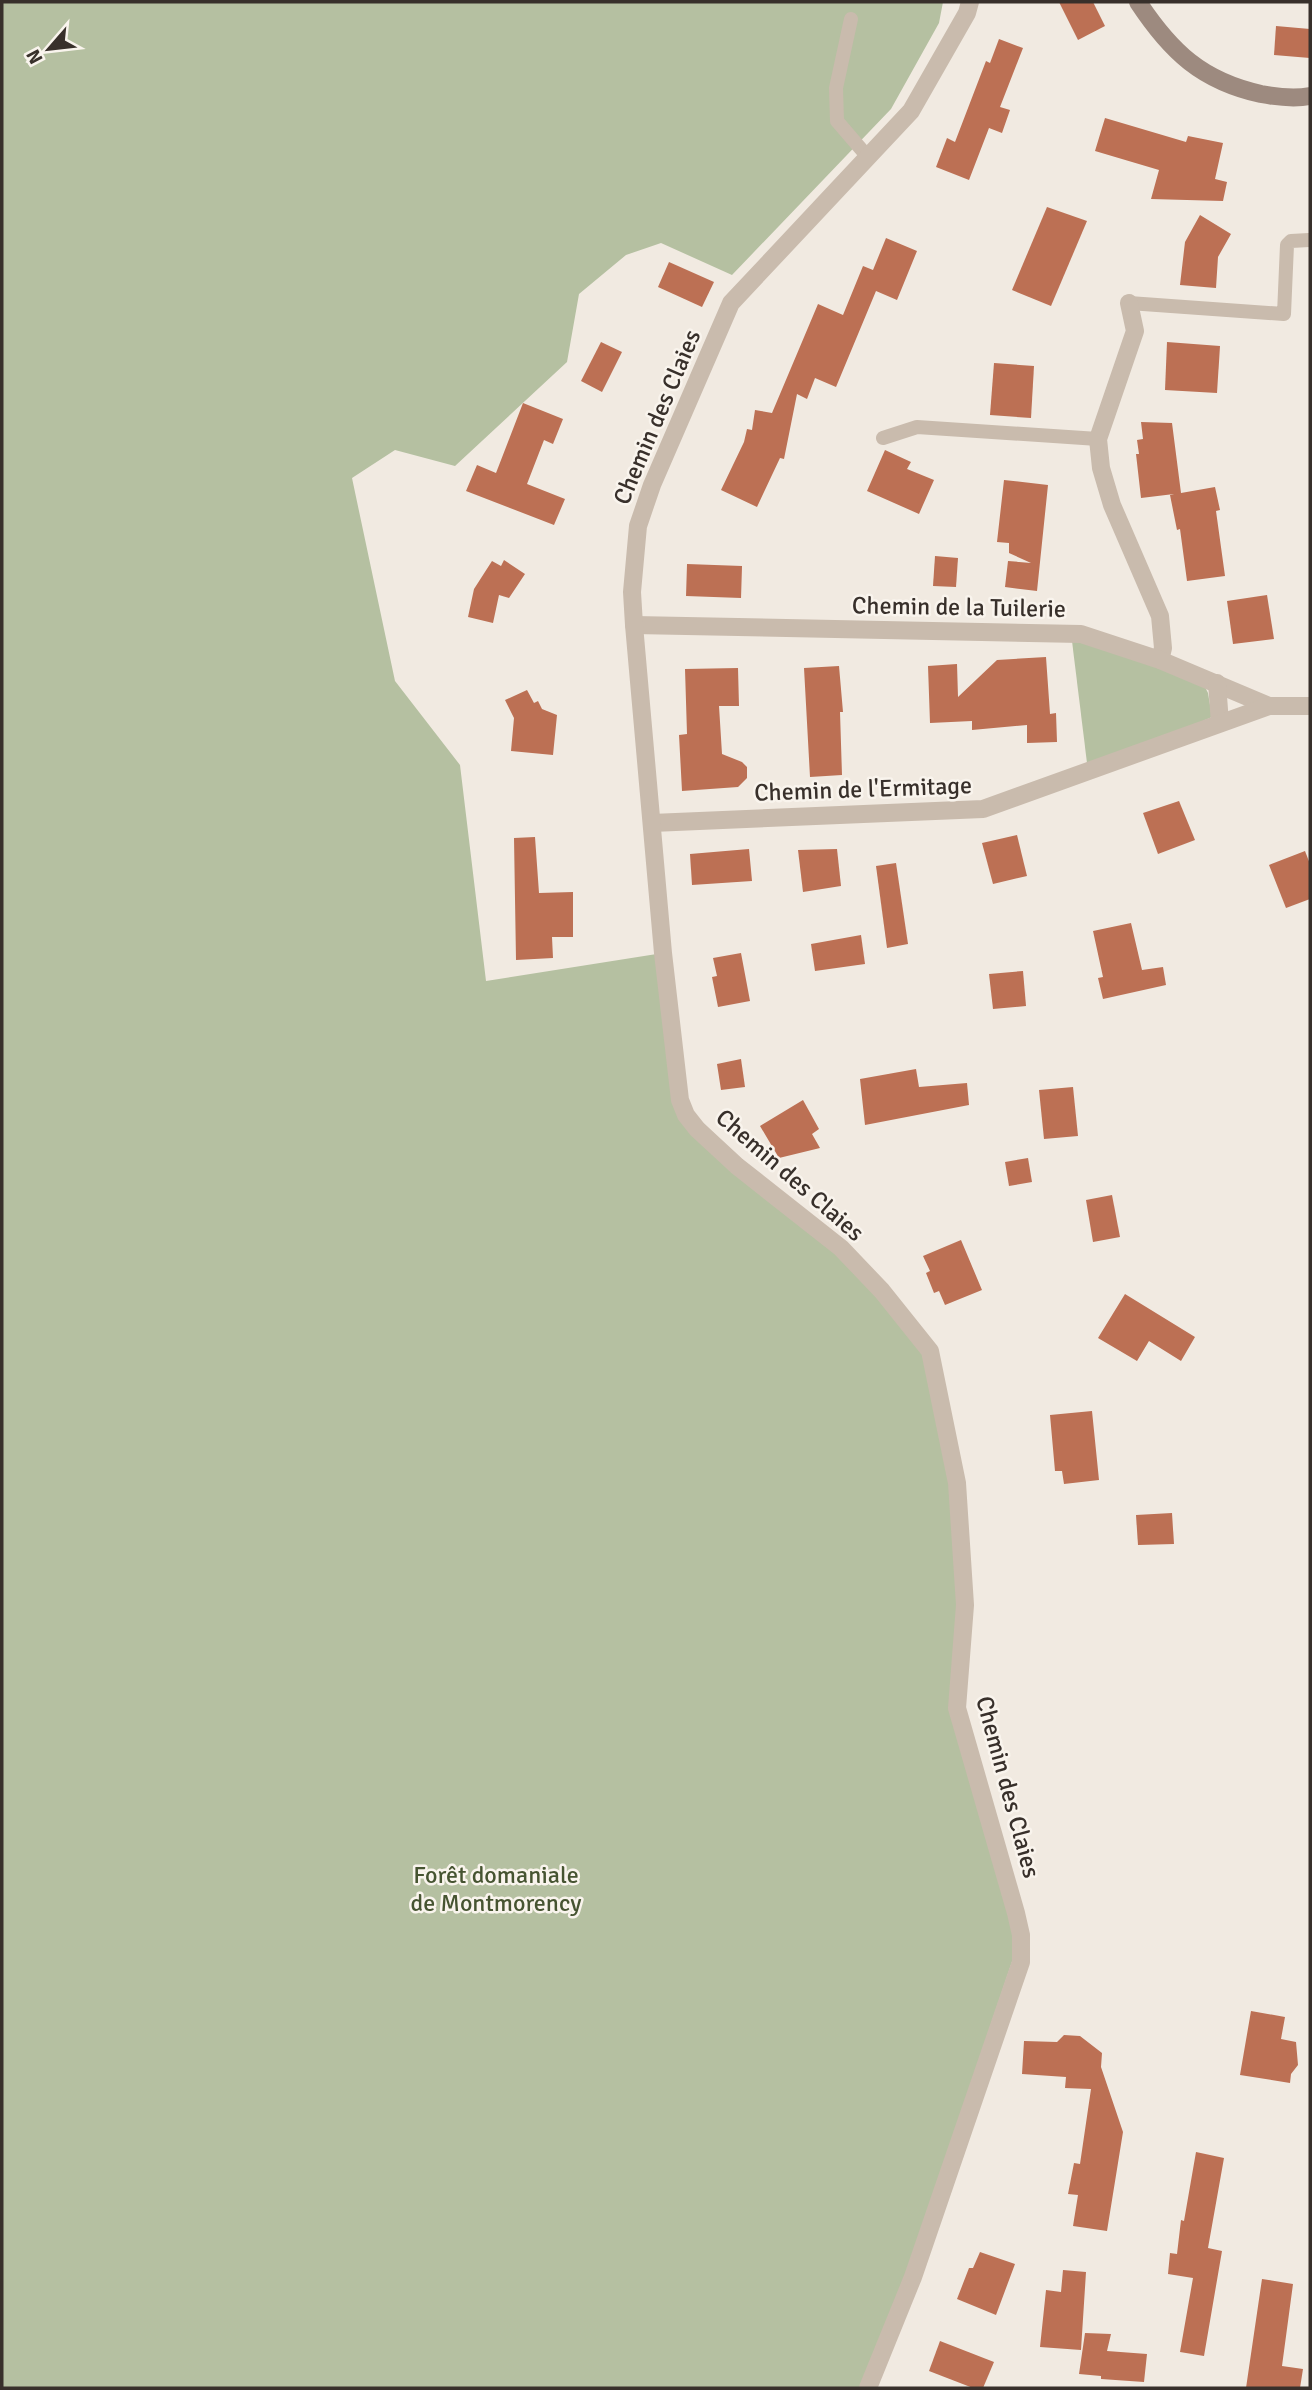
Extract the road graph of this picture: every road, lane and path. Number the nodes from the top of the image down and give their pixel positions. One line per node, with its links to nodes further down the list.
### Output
1 (970, 2): 5 (street, Chemin des Claies)
2 (1138, 2): 4 (street)
3 (850, 19): 5 (lane)
4 (1310, 96)
5 (867, 156): 10 (street, Chemin des Claies)
6 (1309, 240): 7 (lane)
7 (1129, 303): 9 (street)
8 (883, 438): 9 (lane)
9 (1098, 439): 11 (street)
10 (634, 625): 11 (street, Chemin de la Tuilerie); 16 (street, Chemin des Claies)
11 (1160, 660): 12 (street, Chemin de la Tuilerie)
12 (1217, 683): 13 (street, Chemin de la Tuilerie); 15 (street)
13 (1269, 706): 14 (street); 15 (street, Chemin de l'Ermitage)
14 (1310, 706)
15 (1220, 723): 16 (street, Chemin de l'Ermitage)
16 (652, 823): 17 (street, Chemin des Claies)
17 (869, 2388)

